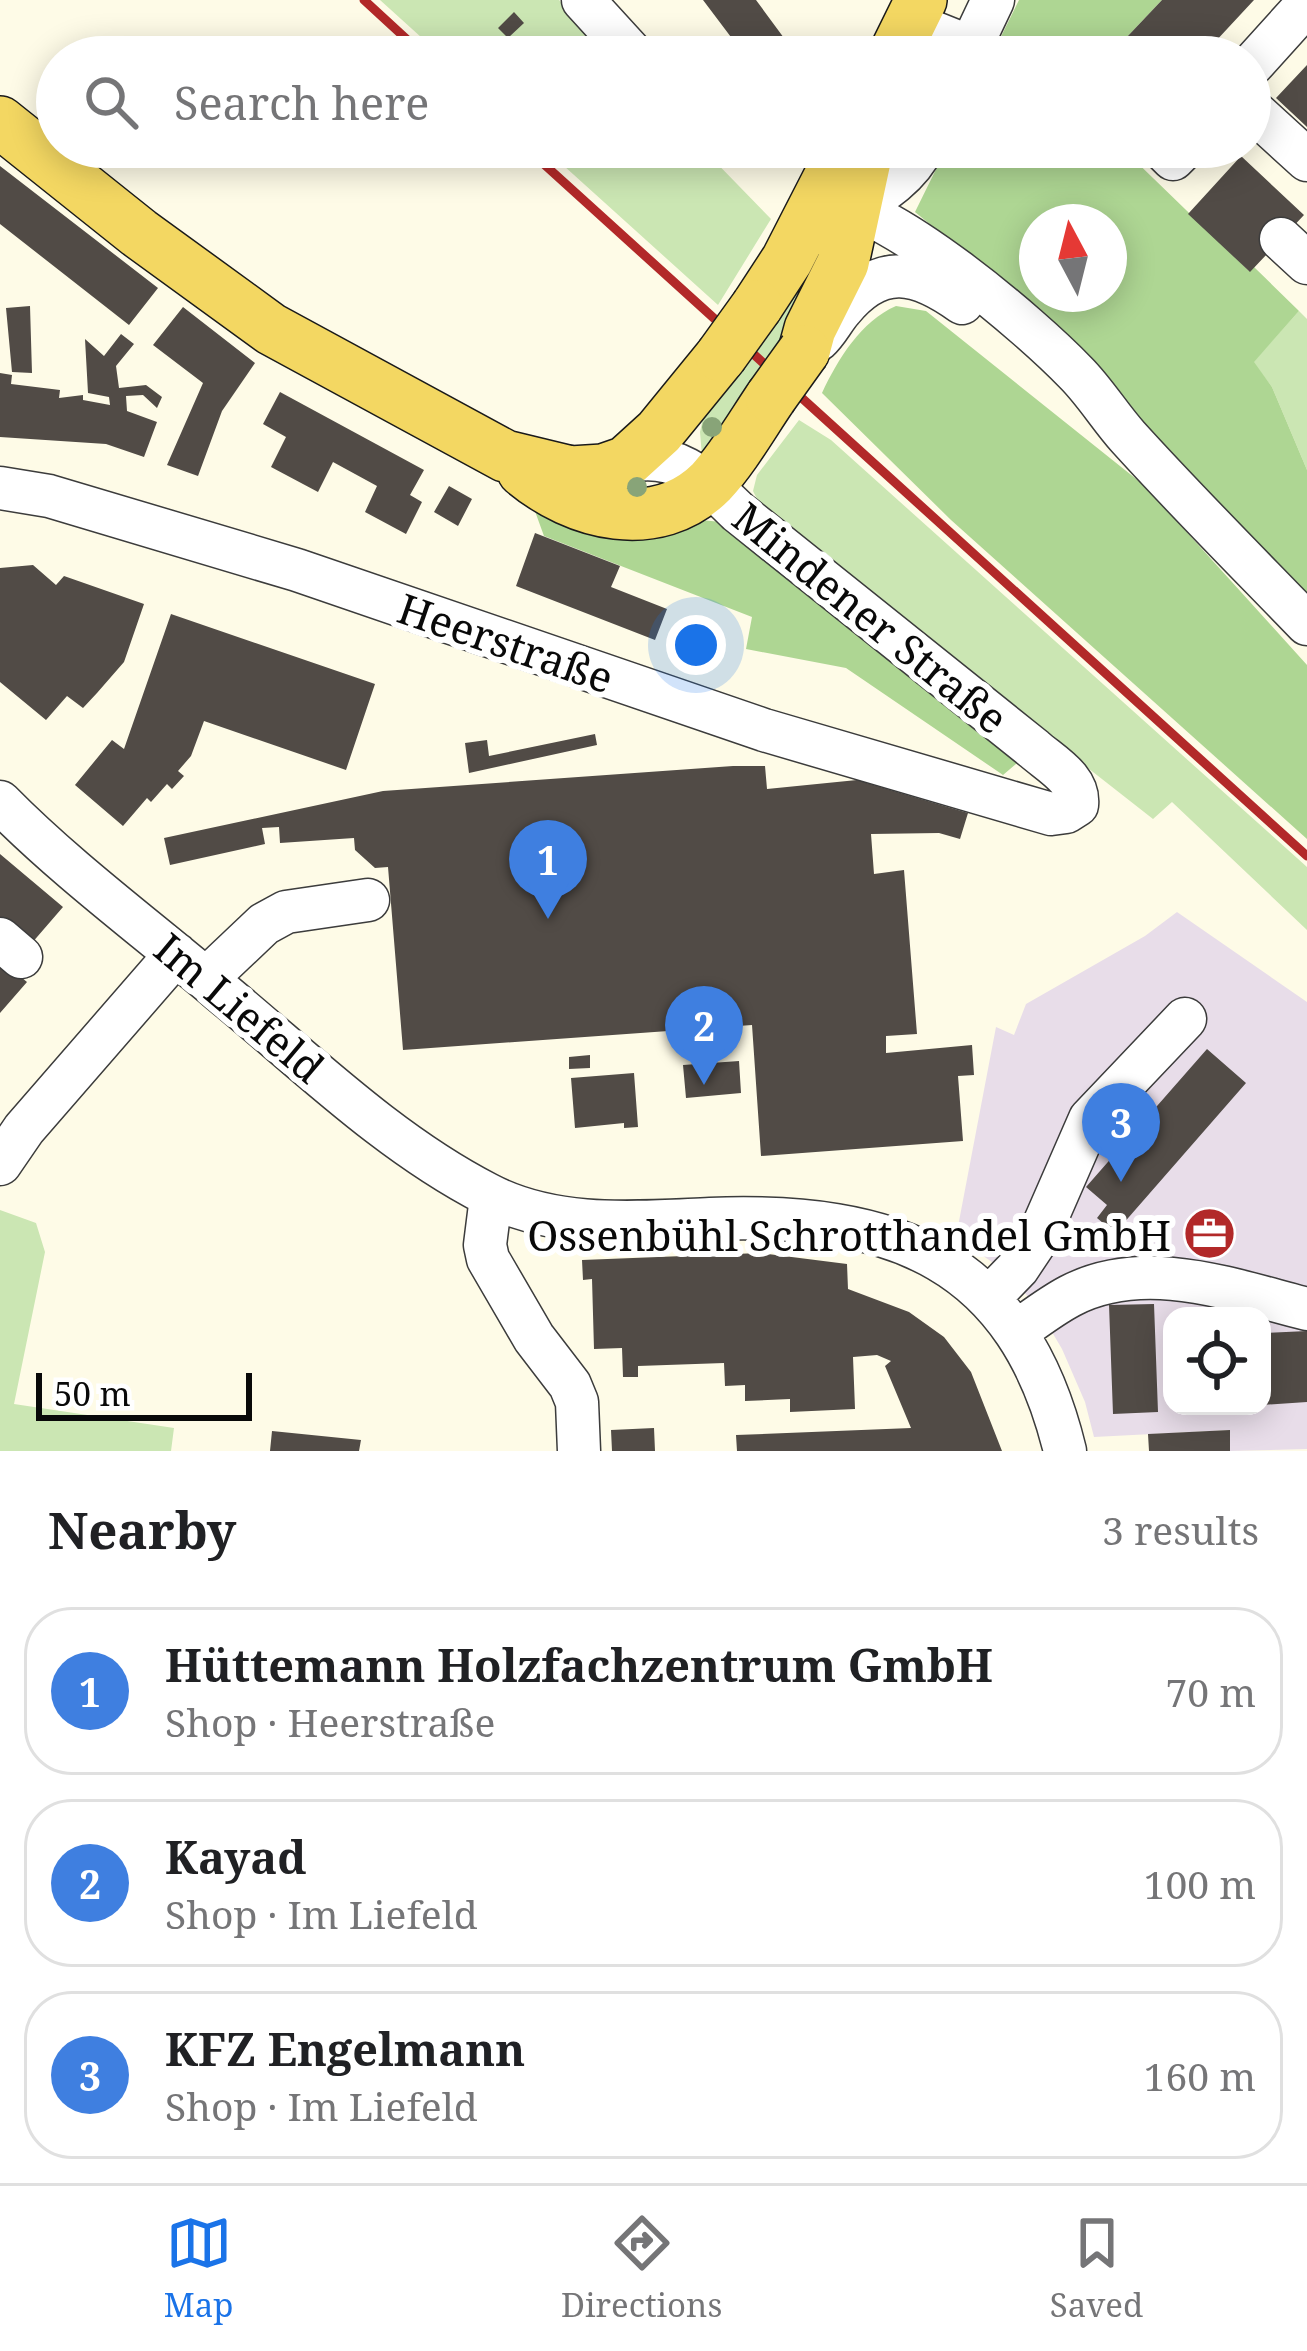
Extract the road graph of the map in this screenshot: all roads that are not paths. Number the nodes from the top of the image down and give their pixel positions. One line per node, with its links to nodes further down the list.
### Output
1 (583, 0): 4 (street)
2 (993, 0): 5 (street)
3 (1307, 4): 6 (street)
4 (616, 36)
5 (976, 36)
6 (1271, 44)
7 (0, 122): 9 (main road, Mindener Straße)
8 (1271, 127): 10 (street)
9 (36, 151)
10 (1307, 160)
11 (58, 168): 20 (main road, Mindener Straße)
12 (848, 168): 14 (main road)
13 (908, 168): 14 (street)
14 (839, 216): 15 (street); 16 (main road); 17 (main road, bridge); 18 (street)
15 (897, 275): 16 (street); 18 (street)
16 (804, 351): 21 (main road, bridge)
17 (718, 362): 19 (main road); 21 (street, Mindener Straße)
18 (1126, 435): 23 (street)
19 (643, 447): 20 (main road, Mindener Straße); 21 (street, Mindener Straße)
20 (506, 456): 21 (main road, Mindener Straße)
21 (703, 478): 24 (street, Mindener Straße)
22 (0, 488): 24 (street, Heerstraße)
23 (1307, 624)
24 (1034, 749)
25 (3, 812): 27 (street, Im Liefeld)
26 (368, 900): 27 (street)
27 (191, 966): 29 (street); 30 (street, Im Liefeld)
28 (1185, 1019): 31 (street)
29 (0, 1164)
30 (491, 1197): 31 (street, Im Liefeld); 34 (street)
31 (988, 1298): 33 (street, Im Liefeld)
32 (1307, 1309): 33 (street)
33 (1016, 1332): 35 (street, Im Liefeld)
34 (579, 1451)
35 (1065, 1451)

